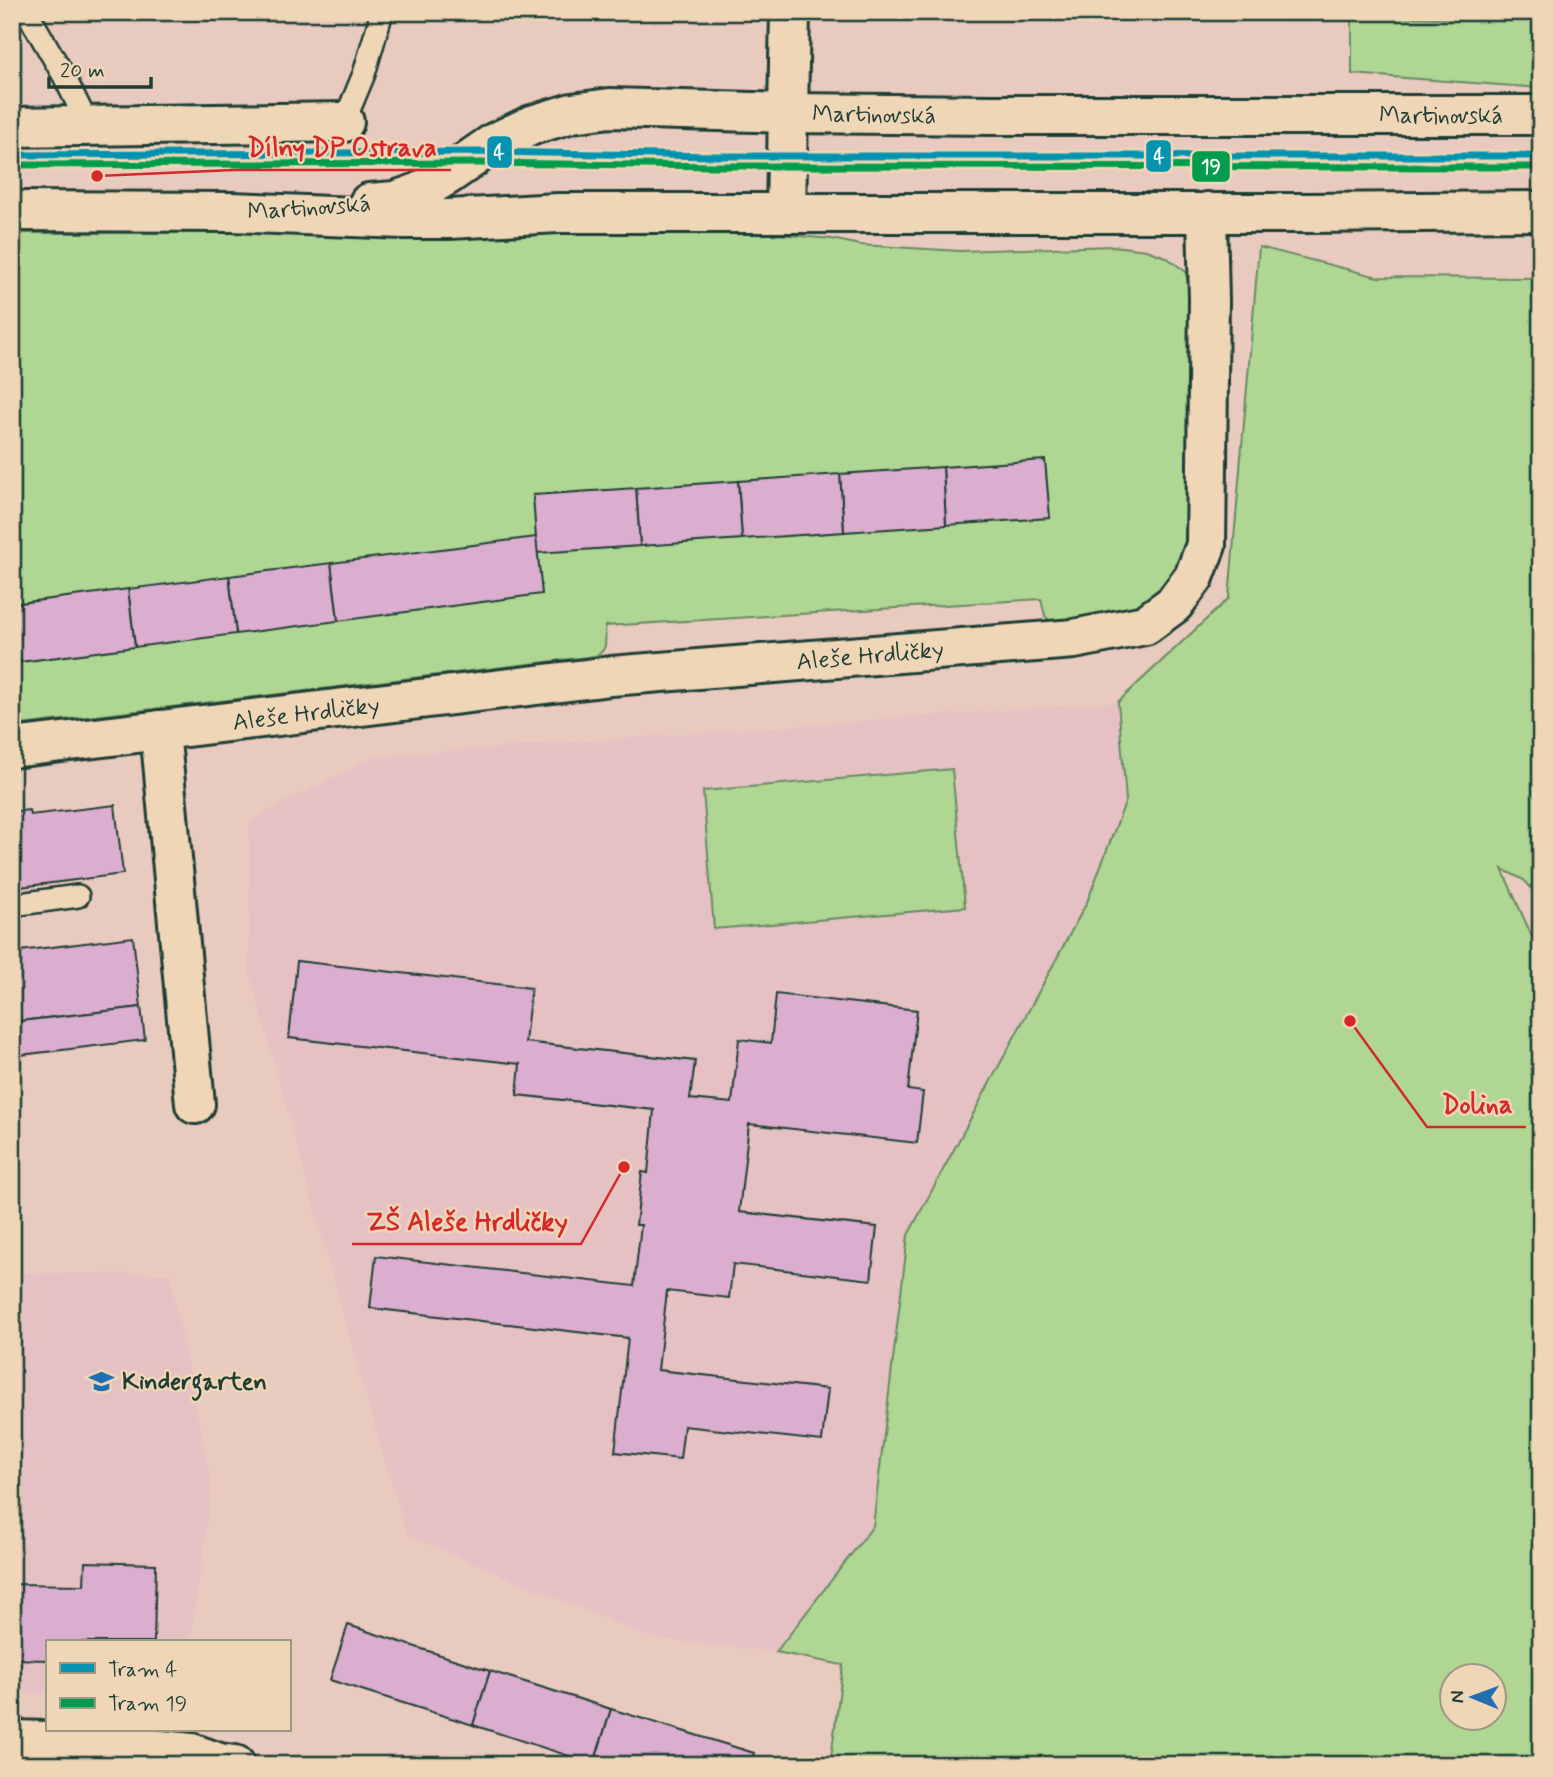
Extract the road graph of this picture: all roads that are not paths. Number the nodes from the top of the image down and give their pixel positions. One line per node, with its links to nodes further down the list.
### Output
1 (27, 12): 7 (lane)
2 (382, 12): 6 (lane)
3 (790, 12): 4 (street)
4 (788, 113): 5 (street, Martinovská); 11 (street, Martinovská); 13 (street)
5 (1541, 115)
6 (344, 122): 7 (street)
7 (88, 125): 8 (street)
8 (12, 127)
9 (12, 211): 11 (street, Martinovská)
10 (1541, 211): 12 (street, Martinovská)
11 (231, 212): 13 (street, Martinovská)
12 (1208, 212): 13 (street, Martinovská); 14 (street, Aleše Hrdličky)
13 (786, 213)
14 (160, 730): 15 (street, Aleše Hrdličky); 18 (street)
15 (12, 748)
16 (78, 896): 17 (lane)
17 (12, 905)
18 (195, 1104)
19 (12, 1740): 20 (street)
20 (224, 1764)

